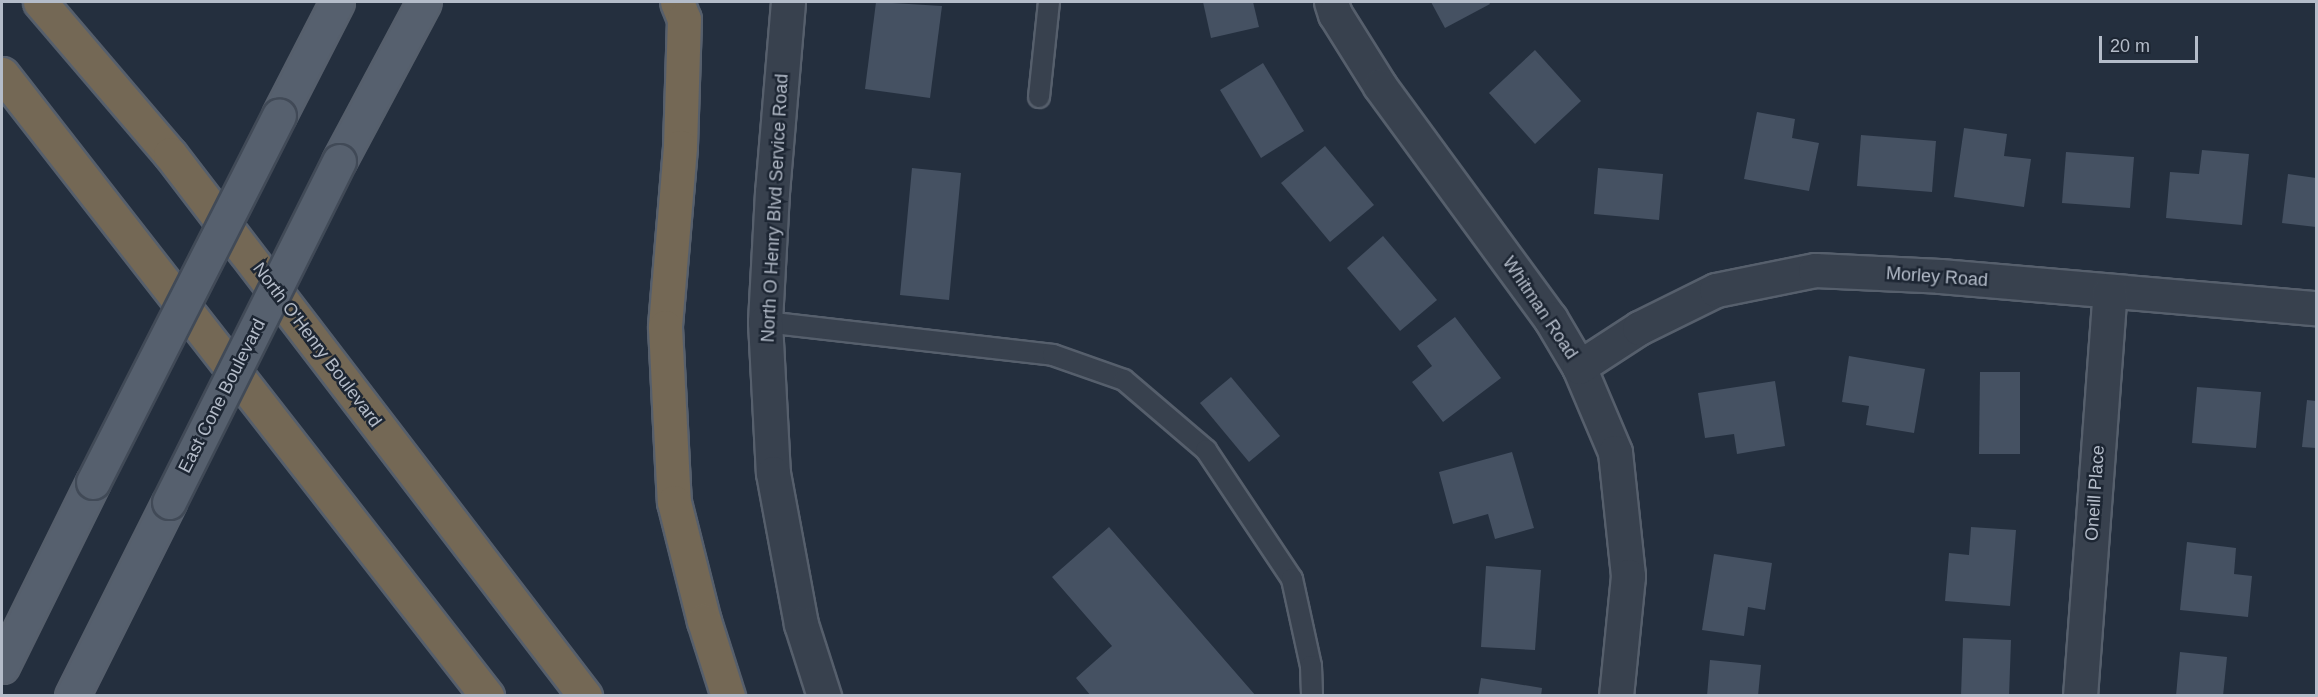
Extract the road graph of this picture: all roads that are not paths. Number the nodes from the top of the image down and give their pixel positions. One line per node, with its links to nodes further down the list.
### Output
1 (40, 2): 17 (highway, North O'Henry Boulevard)
2 (337, 2): 14 (main road, bridge)
3 (424, 2): 16 (main road, East Cone Boulevard, bridge)
4 (677, 2): 18 (highway)
5 (788, 2): 12 (street, North O Henry Blvd Service Road)
6 (1049, 2): 9 (lane)
7 (1331, 2): 13 (street, Whitman Road)
8 (2, 74): 15 (highway)
9 (1039, 97)
10 (2110, 291): 11 (street, Morley Road); 13 (street, Morley Road); 22 (street, Oneill Place)
11 (2316, 308)
12 (765, 322): 19 (street, North O Henry Blvd Service Road); 20 (lane)
13 (1579, 367): 21 (street, Whitman Road)
14 (2, 666)
15 (485, 694)
16 (72, 696)
17 (585, 696)
18 (728, 696)
19 (824, 696)
20 (1312, 696)
21 (1616, 696)
22 (2080, 696)

